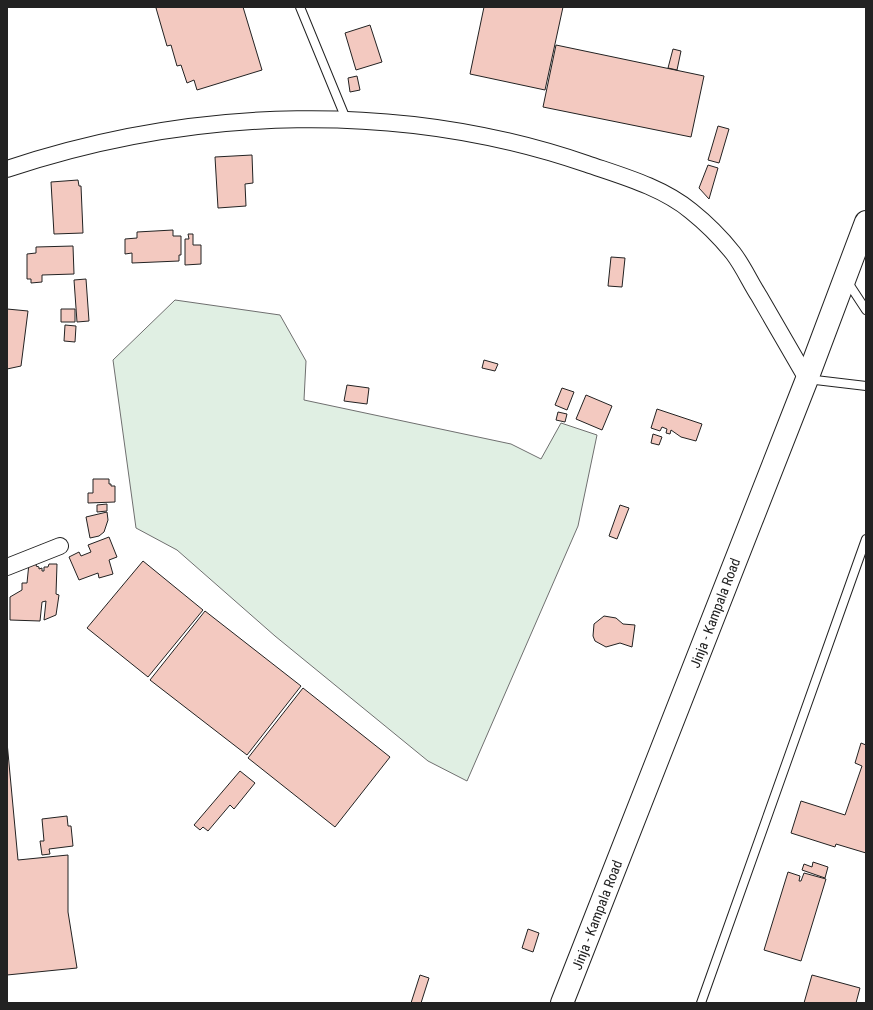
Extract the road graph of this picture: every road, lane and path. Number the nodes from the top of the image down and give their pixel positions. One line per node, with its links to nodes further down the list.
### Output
1 (300, 7): 2 (lane)
2 (346, 119): 3 (street); 7 (street)
3 (7, 168)
4 (866, 222): 5 (highway, Jinja - Kampala Road)
5 (846, 278): 6 (lane); 7 (highway, Jinja - Kampala Road)
6 (866, 310)
7 (807, 379): 8 (lane); 12 (highway, Jinja - Kampala Road)
8 (866, 386)
9 (866, 539): 13 (lane)
10 (60, 546): 11 (street)
11 (7, 567)
12 (562, 1003)
13 (701, 1003)

